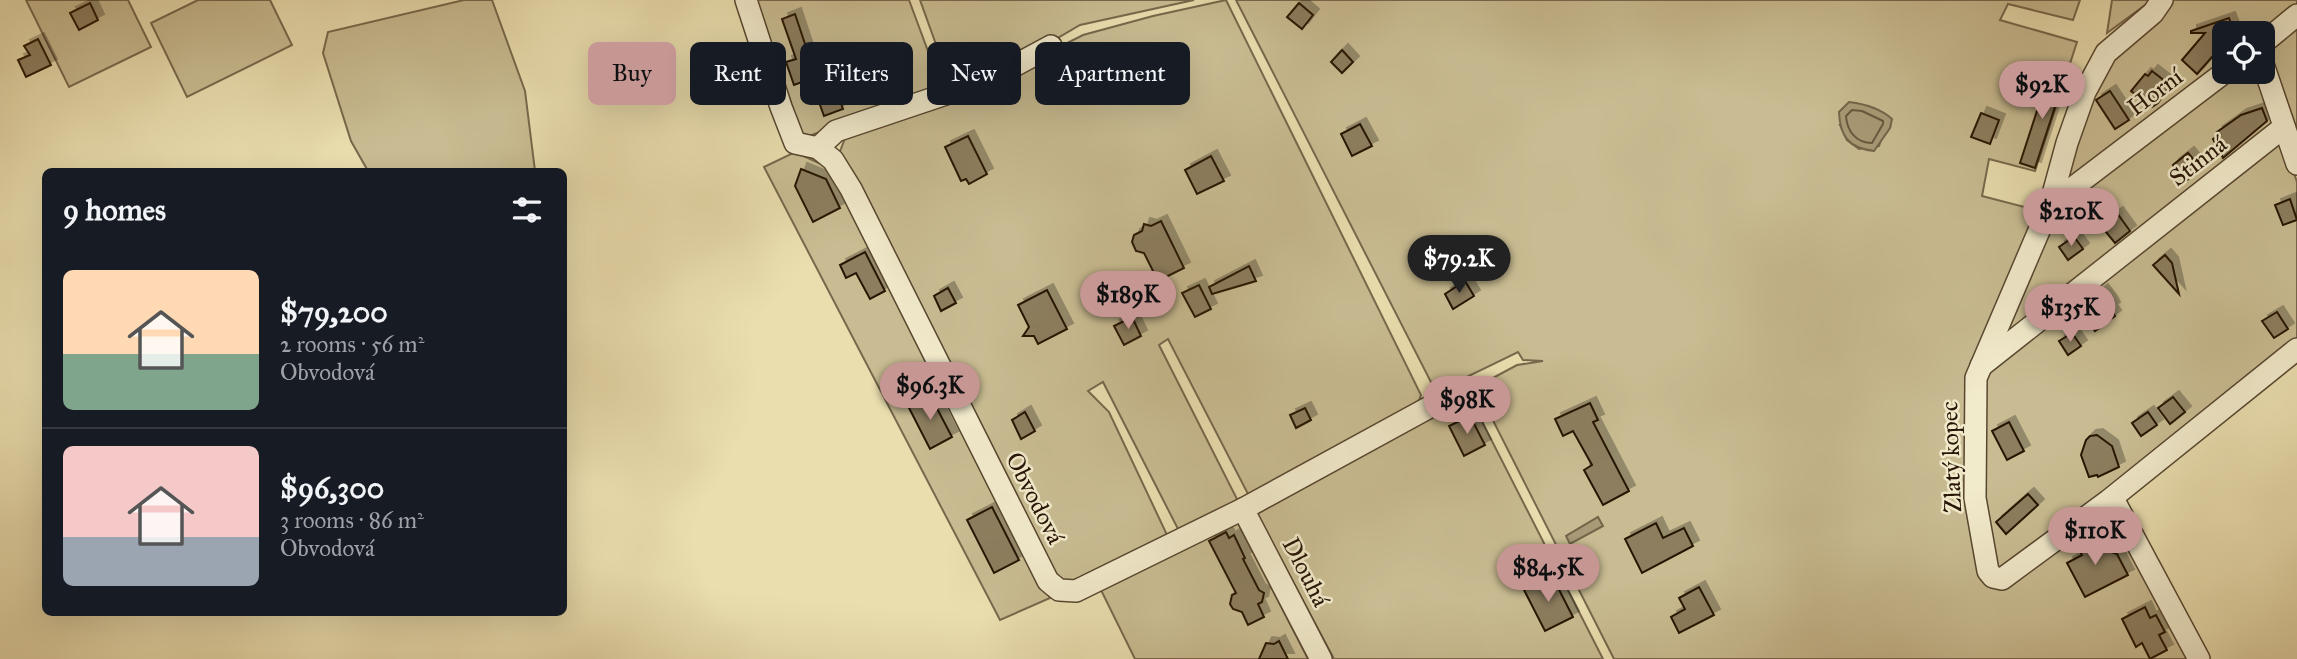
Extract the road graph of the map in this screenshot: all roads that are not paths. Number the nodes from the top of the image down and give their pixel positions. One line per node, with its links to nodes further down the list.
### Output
1 (746, 0): 9 (street, Obvodová)
2 (2162, 0): 11 (street, Zlatý kopec)
3 (2297, 15): 4 (street)
4 (2275, 33)
5 (1035, 55): 9 (street)
6 (2212, 82): 11 (street, Horní)
7 (2270, 84): 8 (street)
8 (2284, 127): 10 (street); 13 (street, Stinná)
9 (818, 148): 16 (street, Obvodová)
10 (2297, 164)
11 (2050, 205): 13 (street, Zlatý kopec)
12 (2297, 349): 13 (street, Zlatý kopec)
13 (1980, 367)
14 (1459, 391): 16 (street, Obvodová)
15 (2118, 506): 18 (street)
16 (1243, 509): 17 (street, Dlouhá)
17 (1321, 659)
18 (2199, 659)

